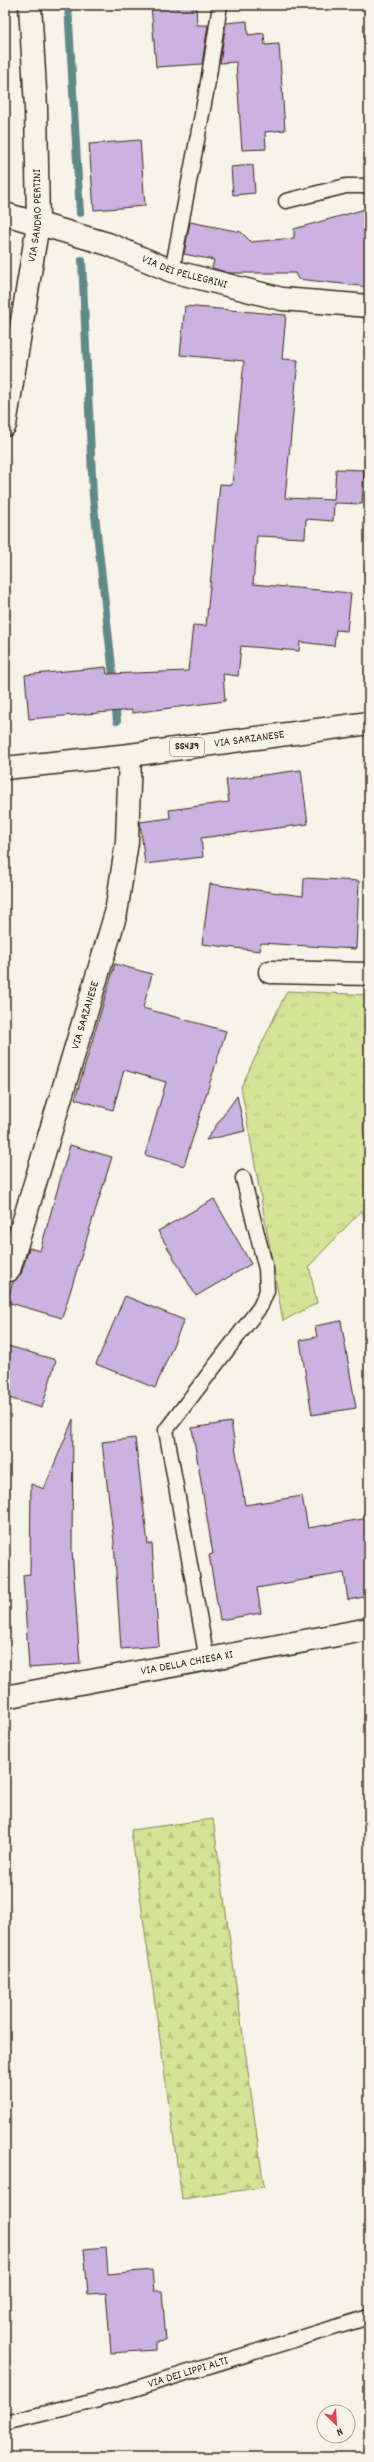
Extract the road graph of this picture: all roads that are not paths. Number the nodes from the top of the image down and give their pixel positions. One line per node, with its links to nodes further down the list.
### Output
1 (30, 5): 6 (street, VIA SANDRO PERTINI)
2 (220, 5): 7 (lane)
3 (369, 186): 4 (lane)
4 (286, 201)
5 (5, 214): 6 (street, VIA DEI PELLEGRINI)
6 (38, 224): 7 (street, VIA DEI PELLEGRINI); 9 (street, VIA SANDRO PERTINI)
7 (172, 271): 8 (street, VIA DEI PELLEGRINI)
8 (369, 306)
9 (5, 425)
10 (369, 723): 11 (street, VIA SARZANESE / SS439)
11 (130, 755): 12 (street, VIA SARZANESE / SS439); 16 (street, VIA SARZANESE)
12 (5, 768)
13 (270, 972): 14 (street)
14 (369, 974)
15 (244, 1178): 18 (lane)
16 (9, 1270)
17 (368, 1636): 18 (street, VIA DELLA CHIESA XI)
18 (207, 1660): 19 (street, VIA DELLA CHIESA XI)
19 (5, 1697)
20 (369, 2317): 21 (lane, VIA DEI LIPPI ALTI)
21 (5, 2423)

